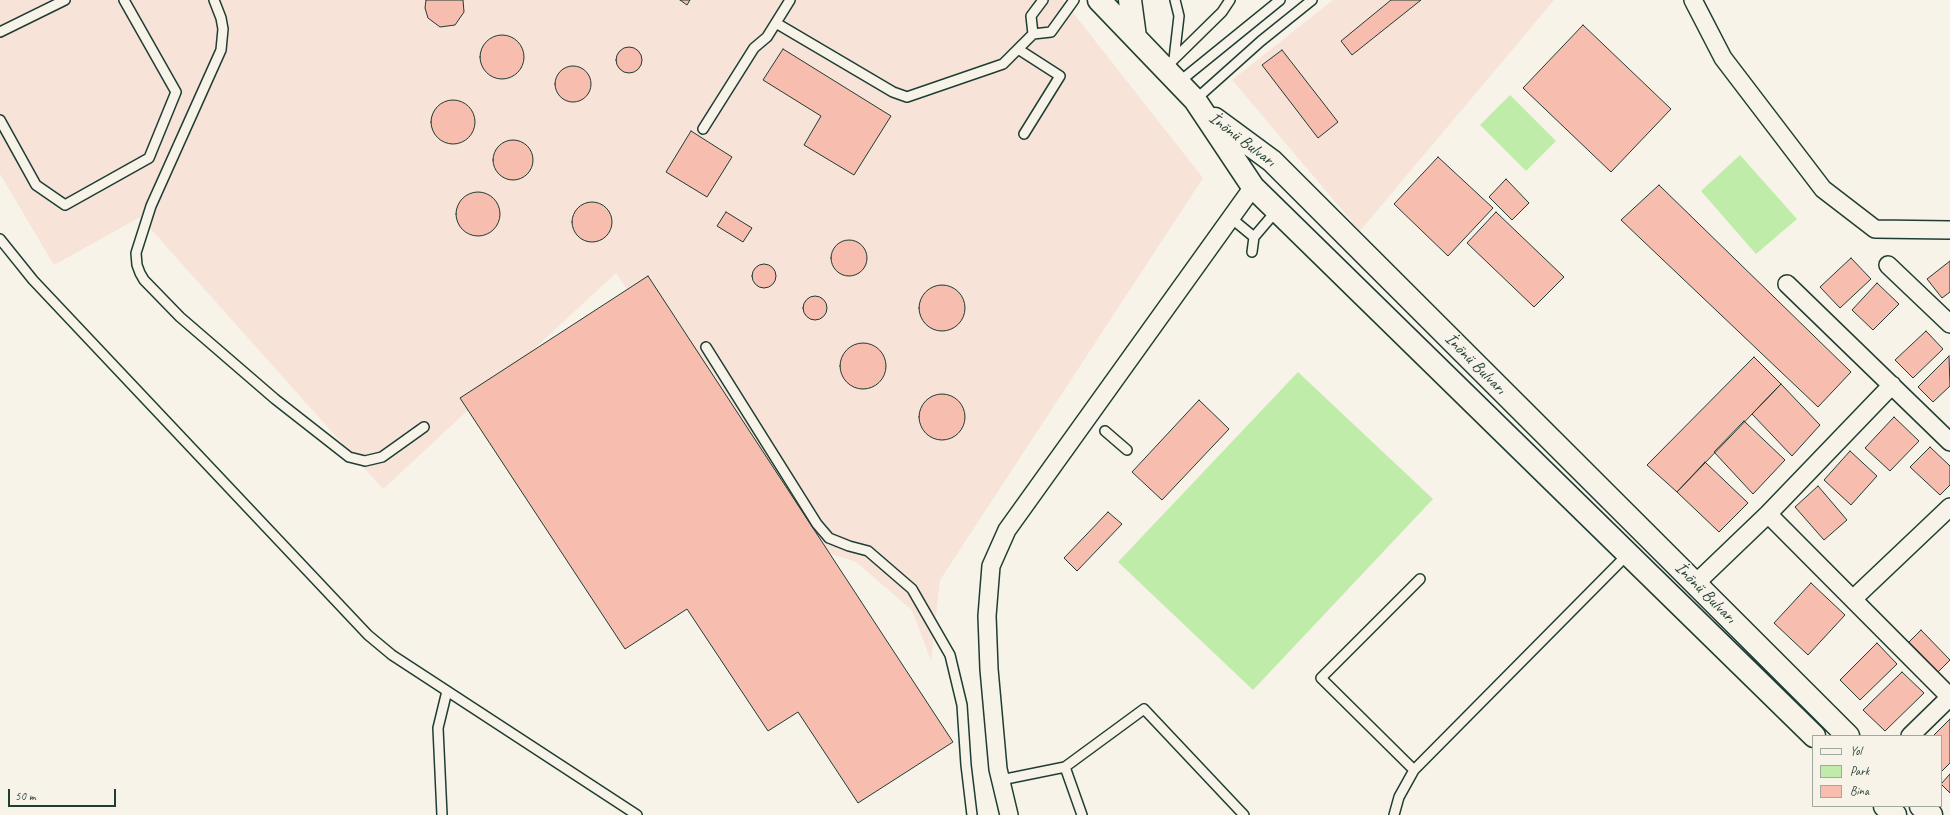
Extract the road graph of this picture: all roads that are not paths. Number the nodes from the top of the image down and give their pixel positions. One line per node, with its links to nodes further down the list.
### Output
1 (65, 0): 14 (lane)
2 (124, 0): 22 (lane)
3 (214, 0): 37 (lane)
4 (790, 0): 15 (lane)
5 (1044, 0): 17 (lane)
6 (1074, 0): 17 (lane)
7 (1099, 0): 18 (street)
8 (1130, 0): 18 (street)
9 (1175, 0): 20 (lane)
10 (1230, 0): 20 (lane)
11 (1280, 0): 20 (lane)
12 (1312, 0): 21 (lane)
13 (1693, 0): 28 (street)
14 (54, 2): 16 (lane)
15 (776, 23): 19 (lane); 23 (lane)
16 (0, 32)
17 (1033, 34): 19 (lane)
18 (1135, 37): 20 (street)
19 (1018, 49): 24 (lane)
20 (1172, 69): 21 (street)
21 (1200, 106): 25 (street, İnönü Bulvarı); 45 (street, İnönü Bulvarı)
22 (0, 120)
23 (703, 130)
24 (1024, 134)
25 (1253, 187): 26 (street, İnönü Bulvarı); 27 (street)
26 (1277, 210): 29 (lane); 43 (street, İnönü Bulvarı)
27 (1231, 218): 29 (lane); 54 (street)
28 (1950, 230)
29 (1254, 237): 31 (lane)
30 (0, 239): 47 (lane)
31 (1252, 252)
32 (1888, 265): 34 (street)
33 (1788, 284): 36 (street)
34 (1950, 324)
35 (706, 347): 59 (lane)
36 (1892, 385): 39 (street); 42 (street)
37 (424, 427)
38 (1105, 431): 40 (lane)
39 (1950, 442)
40 (1127, 450)
41 (1950, 507): 46 (street)
42 (1768, 514): 45 (street); 46 (street)
43 (1628, 554): 49 (street, İnönü Bulvarı); 53 (lane)
44 (1420, 578): 53 (lane)
45 (1695, 584): 50 (street, İnönü Bulvarı)
46 (1854, 599): 48 (street)
47 (447, 691): 57 (lane); 58 (lane)
48 (1950, 697): 51 (street)
49 (1813, 735)
50 (1847, 735)
51 (1911, 735)
52 (1065, 767): 54 (lane); 61 (lane); 62 (lane)
53 (1414, 770): 63 (lane)
54 (1001, 780): 60 (street)
55 (1887, 807): 64 (street)
56 (1922, 807): 65 (street)
57 (442, 815)
58 (637, 815)
59 (972, 815)
60 (1009, 815)
61 (1082, 815)
62 (1244, 815)
63 (1394, 815)
64 (1895, 815)
65 (1931, 815)

